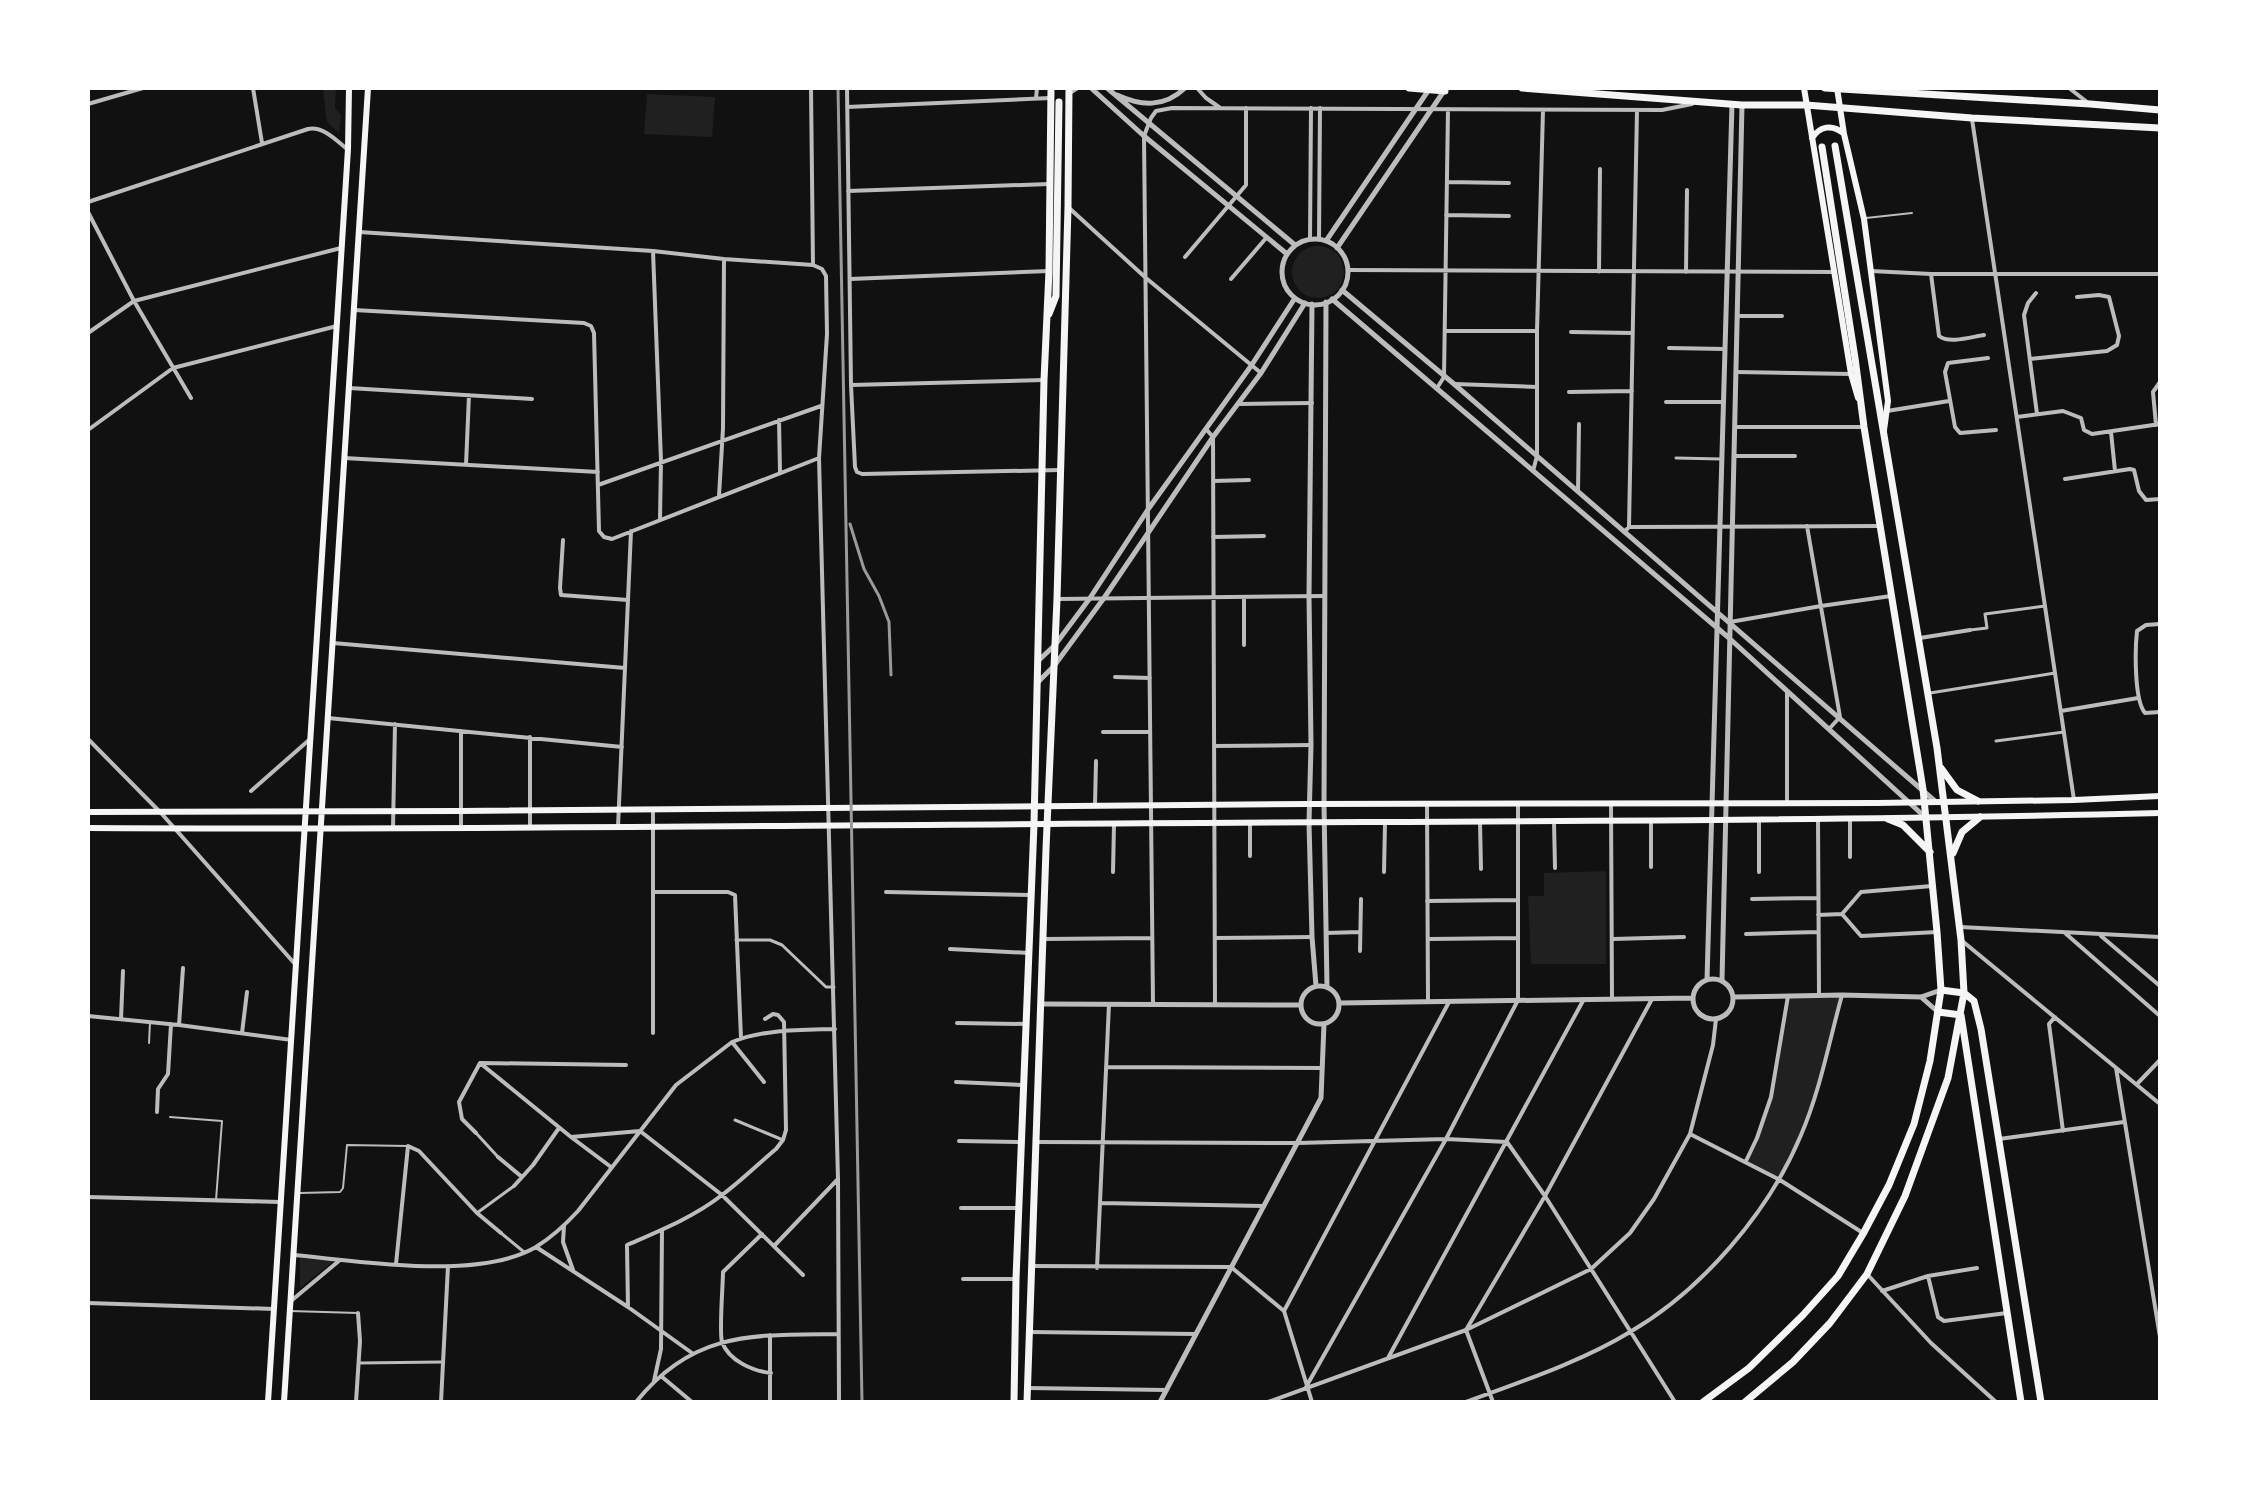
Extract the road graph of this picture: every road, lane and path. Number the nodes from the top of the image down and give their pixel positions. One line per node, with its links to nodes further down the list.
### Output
1 (143, 88): 27 (street)
2 (253, 88): 50 (street)
3 (350, 88): 53 (main road)
4 (368, 88): 69 (main road)
5 (811, 88): 81 (street)
6 (847, 88): 32 (street)
7 (1036, 88): 23 (street)
8 (1051, 88): 24 (main road)
9 (1077, 88): 22 (street)
10 (1090, 88): 48 (street)
11 (1185, 88): 18 (street)
12 (1197, 88): 35 (street)
13 (1409, 88): 19 (main road)
14 (1522, 88): 26 (main road)
15 (1804, 88): 31 (main road)
16 (1825, 88): 20 (main road)
17 (2069, 88): 29 (street)
18 (1107, 89): 45 (street)
19 (1430, 89): 21 (main road); 33 (street)
20 (1837, 89): 29 (main road); 39 (main road)
21 (1445, 90): 34 (street)
22 (1069, 91): 63 (main road)
23 (1036, 98): 24 (street); 32 (street)
24 (1051, 99): 57 (main road)
25 (1059, 102): 110 (main road)
26 (1701, 102): 28 (main road); 42 (street)
27 (88, 104)
28 (1732, 104): 30 (main road); 90 (street)
29 (2090, 104): 43 (main road)
30 (1742, 105): 31 (main road); 91 (street)
31 (1806, 105): 39 (main road); 49 (main road)
32 (847, 107): 59 (street)
33 (1417, 107): 34 (street); 38 (street); 73 (street)
34 (1432, 107): 40 (street); 76 (street)
35 (1221, 108): 36 (street); 45 (street)
36 (1246, 108): 37 (street); 60 (street)
37 (1311, 108): 38 (street); 71 (street)
38 (1320, 108): 72 (street)
39 (1840, 108): 44 (main road); 47 (main road)
40 (1448, 109): 41 (street); 55 (street)
41 (1543, 110): 42 (street); 86 (street)
42 (1637, 110): 88 (street)
43 (2160, 110)
44 (1972, 118): 46 (main road); 94 (street)
45 (1148, 125): 48 (street); 60 (street)
46 (2160, 128)
47 (1844, 134): 49 (main road); 68 (main road)
48 (1144, 136): 62 (street); 96 (street)
49 (1812, 138): 92 (main road)
50 (262, 143): 53 (street); 61 (street)
51 (1836, 146): 158 (main road)
52 (1822, 147): 147 (main road)
53 (348, 149): 75 (main road)
54 (1600, 169): 87 (street)
55 (1447, 182): 56 (street); 66 (street)
56 (1509, 183)
57 (1049, 184): 59 (street); 83 (main road)
58 (1687, 190): 89 (street)
59 (848, 191): 97 (street)
60 (1236, 195): 62 (street); 74 (street)
61 (88, 202)
62 (1227, 205): 70 (street); 79 (street)
63 (1068, 207): 96 (street); 174 (main road)
64 (1912, 213): 68 (lane)
65 (89, 214): 103 (street)
66 (1446, 215): 67 (street); 85 (street)
67 (1509, 216)
68 (1864, 219): 84 (main road)
69 (359, 232): 77 (street); 107 (main road)
70 (1267, 237): 78 (street); 98 (street)
71 (1310, 239): 72 (street); 74 (street)
72 (1319, 239): 73 (street)
73 (1326, 241): 76 (street)
74 (1295, 245): 78 (street)
75 (341, 248): 103 (street); 111 (main road)
76 (1337, 248): 82 (street)
77 (653, 251): 80 (street); 171 (street)
78 (1287, 254): 102 (street)
79 (1185, 256)
80 (724, 259): 81 (street); 161 (street)
81 (813, 265): 145 (street)
82 (1348, 270): 85 (street); 99 (street)
83 (1049, 271): 97 (street); 110 (main road)
84 (1871, 271): 93 (street); 146 (main road)
85 (1446, 272): 86 (street); 112 (street)
86 (1538, 272): 87 (street); 113 (street)
87 (1599, 272): 88 (street)
88 (1634, 272): 89 (street); 116 (street)
89 (1686, 272): 90 (street)
90 (1728, 272): 91 (street); 119 (street)
91 (1738, 272): 92 (street); 108 (street)
92 (1835, 272): 126 (main road)
93 (1931, 274): 94 (street); 117 (street)
94 (1996, 274): 95 (street); 149 (street)
95 (2160, 274)
96 (1146, 278): 122 (street); 186 (street)
97 (850, 279): 131 (street)
98 (1231, 279)
99 (1342, 290): 104 (street); 127 (street)
100 (2036, 293): 121 (street)
101 (2077, 297): 121 (street)
102 (1295, 298): 105 (street); 122 (street)
103 (134, 301): 115 (street); 123 (street)
104 (1329, 301): 106 (street); 134 (street); 163 (street)
105 (1305, 303): 106 (street); 124 (street)
106 (1312, 304): 143 (street)
107 (354, 310): 133 (main road); 177 (street)
108 (1737, 316): 109 (street); 125 (street)
109 (1782, 316)
110 (1047, 320): 128 (main road)
111 (337, 326): 123 (street); 247 (main road)
112 (1445, 331): 113 (street); 127 (street)
113 (1537, 331): 132 (street)
114 (1571, 332): 116 (street)
115 (88, 333)
116 (1632, 333): 135 (street)
117 (1984, 335)
118 (1669, 348): 119 (street)
119 (1726, 349): 142 (street)
120 (1988, 358): 140 (street)
121 (2030, 359): 148 (street)
122 (1251, 366): 124 (street); 155 (street)
123 (173, 368): 138 (street); 156 (street)
124 (1261, 372): 144 (street)
125 (1736, 372): 126 (street); 153 (street)
126 (1851, 374): 147 (main road)
127 (1444, 376): 130 (street); 134 (street)
128 (1044, 380): 131 (street); 173 (main road)
129 (2160, 382): 152 (street)
130 (1454, 384): 132 (street); 164 (street)
131 (851, 385): 173 (street)
132 (1537, 387): 164 (street)
133 (349, 388): 137 (street); 167 (main road)
134 (1437, 388): 175 (street)
135 (1632, 391): 136 (street); 192 (street)
136 (1569, 392)
137 (469, 394): 139 (street); 172 (street)
138 (191, 398)
139 (532, 399)
140 (1949, 401): 146 (street); 157 (street)
141 (1666, 402): 142 (street)
142 (1724, 402): 170 (street)
143 (1312, 403): 144 (street); 162 (street)
144 (1239, 404): 160 (street)
145 (822, 406): 150 (street); 168 (street)
146 (1887, 411): 158 (main road)
147 (1862, 412): 154 (main road)
148 (2037, 414): 149 (street); 159 (street)
149 (2017, 417): 210 (street)
150 (779, 420): 161 (street); 178 (street)
151 (1579, 424): 183 (street)
152 (2158, 425): 159 (street)
153 (1734, 427): 154 (street); 165 (street)
154 (1864, 428): 191 (main road)
155 (1206, 429): 160 (street); 186 (street)
156 (88, 430)
157 (1996, 430)
158 (1884, 431): 217 (main road)
159 (2111, 432): 176 (street)
160 (1213, 437): 180 (street); 194 (street)
161 (722, 440): 171 (street); 184 (street)
162 (1311, 450): 163 (street); 199 (street)
163 (1327, 450): 200 (street)
164 (1537, 456): 175 (street); 183 (street)
165 (1734, 456): 166 (street); 189 (street)
166 (1795, 456)
167 (344, 458): 172 (street); 218 (main road)
168 (819, 458): 178 (street); 275 (street)
169 (1676, 458): 170 (street)
170 (1723, 459): 188 (street)
171 (661, 461): 182 (street); 187 (street)
172 (466, 465): 177 (street)
173 (1042, 470): 174 (street); 221 (main road)
174 (1060, 470): 207 (main road)
175 (1533, 471): 214 (street)
176 (2115, 471): 179 (street); 185 (street)
177 (598, 472): 182 (street)
178 (780, 472): 184 (street)
179 (2065, 479)
180 (1213, 480): 181 (street); 197 (street)
181 (1249, 480)
182 (598, 485): 193 (street)
183 (1578, 491): 195 (street)
184 (719, 496): 187 (street)
185 (2160, 500)
186 (1149, 508): 194 (street); 205 (street)
187 (660, 519): 193 (street)
188 (1721, 526): 189 (street); 192 (street); 211 (street)
189 (1733, 526): 190 (street); 212 (street)
190 (1808, 526): 191 (street); 209 (street)
191 (1879, 526): 201 (main road)
192 (1629, 527): 195 (street)
193 (631, 531): 208 (street)
194 (1148, 532): 202 (street); 206 (street)
195 (1624, 532): 211 (street)
196 (1264, 536): 197 (street)
197 (1213, 537): 203 (street)
198 (563, 540): 208 (street)
199 (1309, 596): 200 (street); 204 (street); 229 (street)
200 (1324, 596): 228 (street)
201 (1891, 596): 209 (street); 254 (main road)
202 (1149, 597): 203 (street); 206 (street); 226 (street)
203 (1213, 597): 204 (street); 250 (street)
204 (1244, 597): 220 (street)
205 (1090, 598): 206 (street); 207 (street); 219 (street)
206 (1104, 598): 222 (street)
207 (1057, 599): 219 (main road)
208 (628, 600): 223 (street)
209 (1821, 606): 212 (street); 235 (street)
210 (2045, 606): 215 (street); 224 (street)
211 (1718, 612): 212 (street); 214 (street)
212 (1730, 622): 216 (street); 235 (street)
213 (2160, 624): 232 (street)
214 (1718, 630): 216 (street); 237 (street)
215 (1970, 630): 217 (street)
216 (1729, 638): 230 (street); 238 (street)
217 (1920, 638): 231 (main road)
218 (332, 642): 223 (street); 236 (main road)
219 (1055, 645): 221 (street); 222 (main road)
220 (1244, 645)
221 (1037, 661): 227 (main road)
222 (1054, 666): 227 (street); 271 (main road)
223 (625, 668): 251 (street)
224 (2055, 673): 231 (street); 233 (street)
225 (1115, 677): 226 (street)
226 (1150, 678): 243 (street)
227 (1038, 682): 270 (main road)
228 (1324, 684): 229 (street); 268 (street)
229 (1310, 685): 249 (street)
230 (1787, 691): 240 (street); 260 (street)
231 (1929, 693): 253 (main road)
232 (2139, 698): 233 (street); 234 (street)
233 (2061, 711): 244 (street)
234 (2160, 712)
235 (1840, 717): 240 (street); 254 (street)
236 (327, 718): 239 (street); 279 (main road)
237 (1715, 719): 238 (street); 264 (street)
238 (1728, 720): 259 (street)
239 (395, 724): 241 (street); 280 (street)
240 (1829, 729): 261 (street)
241 (460, 731): 245 (street); 281 (street)
242 (1103, 732): 243 (street)
243 (1150, 732): 273 (street)
244 (2064, 732): 248 (street); 257 (street)
245 (530, 737): 251 (street); 282 (street)
246 (88, 739): 284 (street)
247 (309, 740): 255 (street); 278 (main road)
248 (1996, 741)
249 (1311, 745): 250 (street); 265 (street)
250 (1214, 746): 274 (street)
251 (622, 747): 277 (street)
252 (1096, 761): 272 (street)
253 (1939, 764): 258 (main road); 263 (main road)
254 (1923, 789): 262 (main road); 263 (street)
255 (251, 791)
256 (2160, 796): 257 (main road)
257 (2074, 800): 258 (main road)
258 (1978, 801): 263 (main road)
259 (1726, 802): 260 (main road); 264 (main road); 294 (street)
260 (1787, 802): 261 (main road)
261 (1909, 802): 262 (main road); 286 (street)
262 (1925, 802): 263 (main road); 286 (main road)
263 (1940, 802): 288 (main road)
264 (1713, 803): 267 (main road); 293 (street)
265 (1310, 804): 268 (main road); 274 (main road); 302 (street)
266 (1518, 804): 267 (main road); 269 (main road); 297 (street)
267 (1611, 804): 291 (street)
268 (1324, 805): 269 (main road); 309 (street)
269 (1427, 805): 298 (street)
270 (1034, 806): 271 (main road); 275 (main road); 304 (main road)
271 (1049, 806): 272 (main road); 305 (main road)
272 (1095, 806): 273 (main road)
273 (1151, 806): 274 (main road); 307 (street)
274 (1214, 806): 308 (street)
275 (827, 807): 276 (main road); 312 (street)
276 (653, 809): 277 (main road); 319 (street)
277 (619, 810): 282 (main road); 318 (street)
278 (305, 811): 279 (main road); 284 (main road); 310 (main road)
279 (322, 811): 280 (main road); 311 (main road)
280 (394, 811): 281 (main road); 315 (street)
281 (461, 811): 282 (main road); 316 (street)
282 (531, 811): 317 (street)
283 (88, 812): 284 (main road)
284 (161, 813): 314 (street)
285 (2160, 813): 287 (main road)
286 (1926, 817): 288 (main road); 290 (main road); 320 (main road)
287 (1980, 817): 288 (main road); 323 (main road)
288 (1946, 818): 323 (main road)
289 (1850, 819): 290 (main road); 296 (main road); 322 (street)
290 (1888, 819): 320 (main road)
291 (1611, 820): 292 (main road); 300 (main road); 357 (street)
292 (1651, 820): 293 (main road); 324 (street)
293 (1713, 820): 294 (main road); 366 (street)
294 (1725, 820): 295 (main road); 367 (street)
295 (1759, 820): 296 (main road); 329 (street)
296 (1818, 820): 334 (street)
297 (1518, 821): 299 (main road); 300 (main road); 337 (street)
298 (1427, 822): 299 (main road); 303 (main road); 338 (street)
299 (1480, 822): 326 (street)
300 (1554, 822): 325 (street)
301 (1250, 823): 302 (main road); 308 (main road); 321 (street)
302 (1309, 823): 309 (main road); 349 (street)
303 (1385, 823): 309 (main road); 328 (street)
304 (1034, 824): 305 (main road); 312 (main road); 333 (main road)
305 (1048, 824): 306 (main road); 355 (main road)
306 (1114, 824): 307 (main road); 327 (street)
307 (1151, 824): 308 (main road); 352 (street)
308 (1214, 824): 353 (street)
309 (1324, 824): 345 (street)
310 (304, 827): 311 (main road); 314 (main road); 363 (main road)
311 (321, 827): 315 (main road); 454 (main road)
312 (829, 827): 319 (main road); 370 (street)
313 (88, 828): 314 (main road)
314 (173, 828): 363 (street)
315 (393, 828): 316 (main road)
316 (461, 828): 317 (main road)
317 (530, 828): 318 (main road)
318 (618, 828): 319 (main road)
319 (654, 828): 331 (street)
320 (1930, 852): 330 (main road)
321 (1250, 856)
322 (1850, 856)
323 (1951, 859): 341 (main road)
324 (1651, 867)
325 (1555, 868)
326 (1481, 869)
327 (1113, 872)
328 (1384, 872)
329 (1759, 872)
330 (1933, 886): 339 (street); 344 (main road)
331 (654, 892): 358 (street); 409 (street)
332 (886, 892): 333 (street)
333 (1031, 895): 362 (main road)
334 (1818, 898): 336 (street); 340 (street)
335 (1361, 899): 342 (street)
336 (1752, 899)
337 (1518, 900): 338 (street); 354 (street)
338 (1427, 901): 356 (street)
339 (1842, 914): 340 (street); 344 (street)
340 (1818, 915): 343 (street)
341 (1960, 927): 346 (street); 359 (main road)
342 (1360, 932): 345 (street); 361 (street)
343 (1818, 932): 347 (street); 375 (street)
344 (1937, 932): 372 (main road)
345 (1325, 933): 371 (street)
346 (2065, 933): 348 (street); 396 (street)
347 (1746, 934)
348 (2100, 935): 351 (street); 369 (street)
349 (1312, 937): 353 (street); 368 (street)
350 (1684, 937): 357 (street)
351 (2160, 937)
352 (1152, 938): 355 (street); 390 (street)
353 (1215, 938): 391 (street)
354 (1518, 938): 356 (street); 384 (street)
355 (1044, 939): 388 (main road)
356 (1428, 939): 386 (street)
357 (1613, 939): 382 (street)
358 (736, 940): 370 (street); 411 (street)
359 (1961, 940): 374 (main road); 397 (street)
360 (950, 949): 362 (street)
361 (1360, 951)
362 (1029, 953): 405 (main road)
363 (296, 964): 412 (main road)
364 (183, 968): 406 (street)
365 (123, 971): 398 (street)
366 (1707, 980): 367 (street); 380 (street)
367 (1722, 981): 377 (street)
368 (1316, 986): 371 (street); 392 (street)
369 (2160, 986)
370 (834, 987): 407 (street)
371 (1327, 987): 387 (street)
372 (1941, 990): 374 (main road); 379 (street); 393 (main road)
373 (247, 992): 410 (street)
374 (1964, 993): 394 (main road); 437 (main road)
375 (1819, 995): 376 (street); 378 (street)
376 (1842, 995): 379 (street); 452 (street)
377 (1734, 996): 378 (street); 400 (street)
378 (1788, 996): 448 (street)
379 (1922, 997): 393 (street)
380 (1693, 998): 383 (street); 400 (street)
381 (1584, 999): 382 (street); 384 (street); 444 (street)
382 (1612, 999): 383 (street)
383 (1652, 999): 456 (street)
384 (1518, 1000): 385 (street); 436 (street)
385 (1449, 1001): 386 (street); 439 (street)
386 (1428, 1002): 387 (street)
387 (1340, 1003): 403 (street)
388 (1042, 1004): 389 (street); 442 (main road)
389 (1109, 1004): 390 (street); 418 (street)
390 (1153, 1004): 391 (street)
391 (1215, 1004): 392 (street)
392 (1301, 1005): 403 (street)
393 (1938, 1012): 394 (main road); 469 (main road)
394 (1961, 1015): 483 (main road); 496 (main road)
395 (88, 1016): 398 (street)
396 (2160, 1016)
397 (2055, 1017): 420 (street); 432 (street)
398 (121, 1019): 401 (street)
399 (765, 1019): 408 (street)
400 (1716, 1019): 434 (street)
401 (150, 1022): 404 (street); 414 (lane)
402 (957, 1023): 405 (street)
403 (1324, 1023): 419 (street)
404 (171, 1024): 406 (street); 426 (street)
405 (1027, 1024): 424 (main road)
406 (179, 1025): 410 (street)
407 (835, 1029): 408 (street); 451 (street)
408 (784, 1031): 411 (street); 438 (street)
409 (653, 1033)
410 (242, 1034): 412 (street)
411 (741, 1038): 413 (street)
412 (292, 1040): 459 (main road)
413 (732, 1041): 421 (street); 431 (street)
414 (149, 1043)
415 (2160, 1060): 423 (street)
416 (480, 1063): 417 (street); 430 (street); 433 (street)
417 (626, 1065)
418 (1107, 1067): 419 (street); 443 (street)
419 (1322, 1068): 445 (street)
420 (2116, 1068): 423 (street); 429 (street)
421 (764, 1082)
422 (956, 1082): 424 (street)
423 (2137, 1084): 425 (street)
424 (1025, 1085): 441 (main road)
425 (2160, 1104)
426 (157, 1112)
427 (170, 1117): 458 (lane)
428 (735, 1120): 438 (street)
429 (2124, 1122): 432 (street); 506 (street)
430 (559, 1127): 435 (street); 450 (street)
431 (640, 1131): 435 (street); 449 (street); 455 (street)
432 (2064, 1131): 437 (street)
433 (476, 1133): 447 (street)
434 (1690, 1134): 448 (street); 481 (street)
435 (571, 1137): 449 (street)
436 (1446, 1138): 439 (street); 444 (street); 515 (street)
437 (1998, 1139): 539 (main road)
438 (783, 1140): 455 (street)
439 (1376, 1140): 445 (street); 494 (street)
440 (959, 1141): 441 (street)
441 (1023, 1142): 463 (main road)
442 (1036, 1142): 443 (street); 477 (main road)
443 (1104, 1142): 445 (street); 460 (street)
444 (1507, 1142): 456 (street); 509 (street)
445 (1298, 1143): 461 (street)
446 (408, 1146): 454 (lane); 464 (street); 475 (street)
447 (498, 1157): 450 (street)
448 (1746, 1161): 452 (street)
449 (611, 1167): 465 (street)
450 (522, 1177): 453 (street)
451 (838, 1179): 470 (street); 503 (street)
452 (1780, 1180): 469 (street); 502 (street)
453 (514, 1186): 464 (street)
454 (297, 1193): 473 (main road)
455 (722, 1195): 466 (street); 468 (street)
456 (1545, 1196): 481 (street); 500 (street)
457 (88, 1197): 458 (street)
458 (216, 1200): 459 (street)
459 (281, 1202): 492 (main road)
460 (1100, 1203): 461 (street); 479 (street)
461 (1264, 1206): 478 (street)
462 (961, 1208): 463 (street)
463 (1020, 1208): 487 (main road)
464 (477, 1213): 467 (street)
465 (564, 1226): 471 (street); 482 (street)
466 (662, 1230): 491 (street); 499 (street)
467 (501, 1233): 472 (street)
468 (762, 1234): 470 (street); 507 (street)
469 (1863, 1234): 535 (main road)
470 (774, 1246): 484 (street)
471 (536, 1247): 472 (street); 482 (street)
472 (524, 1252): 476 (street)
473 (293, 1255): 474 (street); 489 (main road)
474 (341, 1259): 475 (street); 489 (street)
475 (396, 1264): 476 (street)
476 (448, 1266): 510 (street)
477 (1032, 1266): 479 (street); 498 (main road)
478 (1232, 1267): 479 (street); 494 (street); 504 (street)
479 (1097, 1268)
480 (1977, 1268): 485 (street)
481 (1591, 1269): 500 (street); 502 (street)
482 (573, 1271): 491 (street)
483 (1867, 1274): 488 (street); 536 (main road)
484 (803, 1275)
485 (1929, 1276): 488 (street); 496 (street)
486 (963, 1279): 487 (street)
487 (1016, 1279): 497 (main road)
488 (1882, 1291): 537 (street)
489 (291, 1301): 493 (main road)
490 (88, 1303): 492 (street)
491 (628, 1307): 499 (street)
492 (274, 1309): 520 (main road)
493 (290, 1311): 495 (lane); 521 (main road)
494 (1284, 1311): 515 (street)
495 (358, 1313): 511 (street)
496 (2007, 1313): 538 (main road)
497 (1016, 1315): 498 (main road); 519 (main road)
498 (1029, 1315): 501 (main road)
499 (661, 1330): 508 (street); 514 (street)
500 (1466, 1330): 509 (street); 518 (street)
501 (1029, 1332): 504 (street); 516 (main road)
502 (1631, 1332): 518 (street); 534 (street)
503 (838, 1334): 505 (street); 527 (street)
504 (1196, 1334): 517 (street)
505 (770, 1335): 507 (street); 512 (street)
506 (2160, 1337)
507 (722, 1341): 508 (street); 512 (street)
508 (692, 1353): 513 (street)
509 (1388, 1359): 515 (street)
510 (442, 1362): 511 (street); 523 (street)
511 (359, 1363): 522 (street)
512 (771, 1373): 526 (street)
513 (661, 1376): 514 (street); 525 (street)
514 (654, 1381): 524 (street)
515 (1306, 1387): 530 (street); 531 (street)
516 (1027, 1388): 517 (street); 528 (main road)
517 (1166, 1390): 529 (street)
518 (1490, 1393): 532 (street); 533 (street)
519 (1013, 1399)
520 (268, 1401)
521 (284, 1401)
522 (356, 1401)
523 (441, 1401)
524 (636, 1401)
525 (692, 1401)
526 (770, 1401)
527 (839, 1401)
528 (1027, 1401)
529 (1160, 1401)
530 (1268, 1401)
531 (1312, 1401)
532 (1466, 1401)
533 (1493, 1401)
534 (1675, 1401)
535 (1703, 1401)
536 (1744, 1401)
537 (1996, 1401)
538 (2021, 1401)
539 (2041, 1401)

